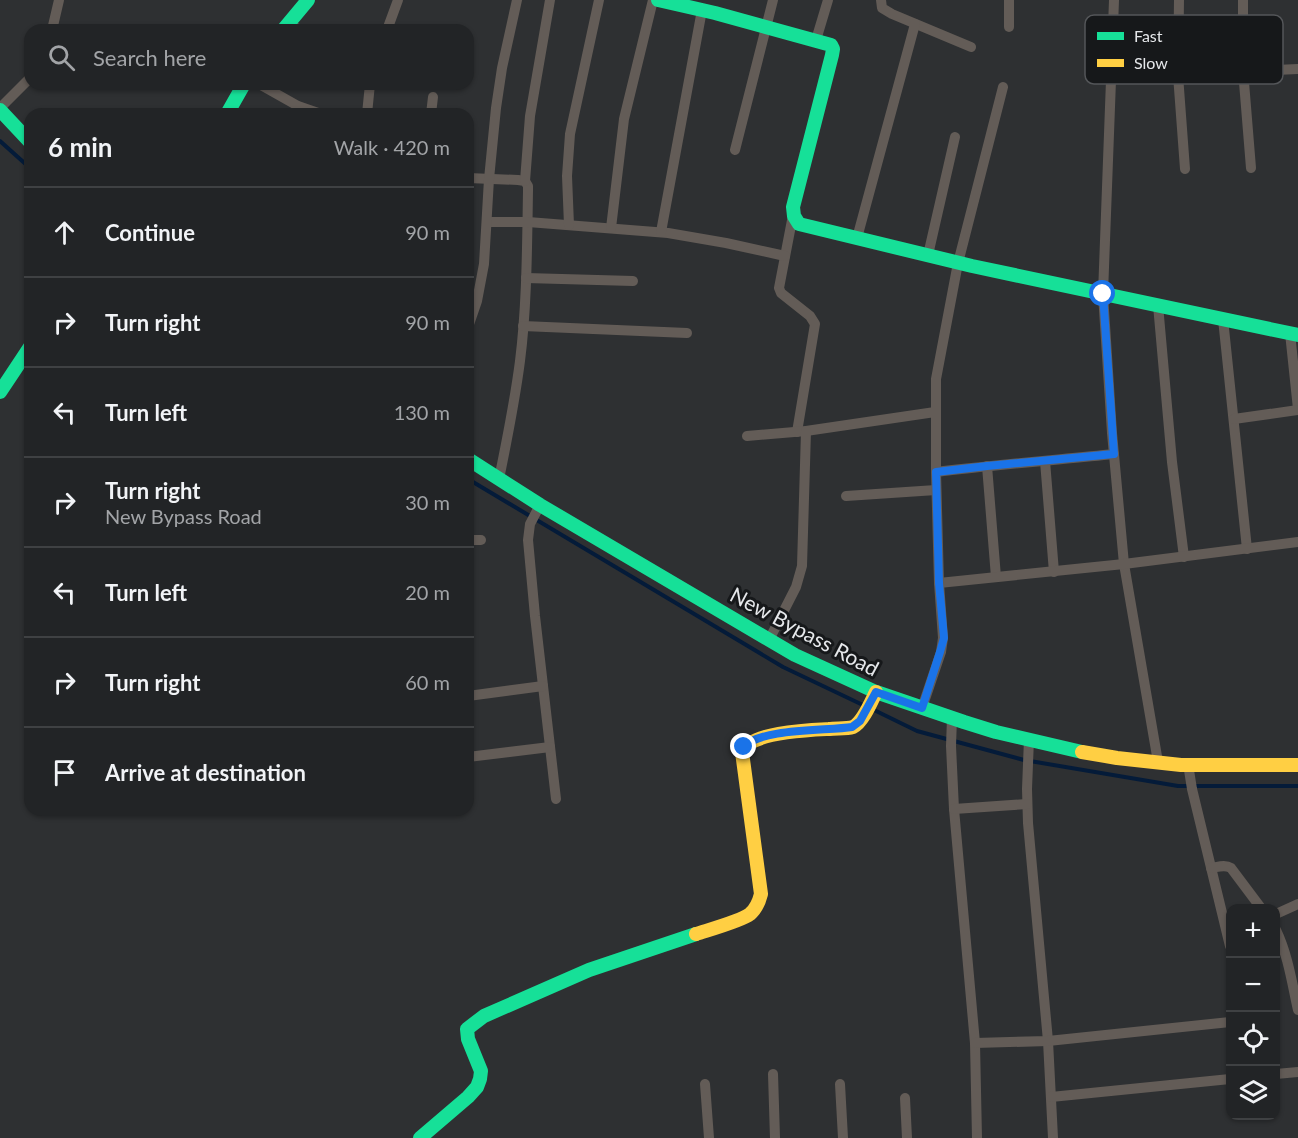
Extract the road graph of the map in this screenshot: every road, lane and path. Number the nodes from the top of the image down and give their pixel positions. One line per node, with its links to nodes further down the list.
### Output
1 (59, 0): 18 (street)
2 (308, 0): 19 (street)
3 (398, 0): 20 (street)
4 (517, 0): 48 (street)
5 (550, 0): 49 (street)
6 (599, 0): 53 (street)
7 (653, 0): 54 (street)
8 (658, 0): 15 (street)
9 (773, 0): 22 (street)
10 (828, 0): 24 (street)
11 (881, 0): 21 (street)
12 (1009, 0): 23 (street)
13 (1114, 0): 16 (street)
14 (1179, 0): 17 (street)
15 (702, 10): 22 (street); 55 (street)
16 (1114, 15)
17 (1179, 15)
18 (53, 24)
19 (288, 24)
20 (389, 24)
21 (915, 24): 25 (street); 56 (street)
22 (767, 27): 24 (street); 44 (street)
23 (1009, 27)
24 (816, 40): 50 (street)
25 (971, 47)
26 (1283, 69): 27 (street)
27 (1298, 69)
28 (24, 84): 41 (street)
29 (1112, 84): 62 (street)
30 (1179, 84): 46 (street)
31 (1244, 84): 45 (street)
32 (1003, 87): 59 (street)
33 (241, 90): 37 (street)
34 (270, 90): 38 (street)
35 (368, 90): 39 (street)
36 (433, 96): 40 (street)
37 (230, 108)
38 (304, 108)
39 (367, 108)
40 (432, 108)
41 (0, 109): 42 (street)
42 (24, 135)
43 (955, 137): 57 (street)
44 (735, 150)
45 (1251, 168)
46 (1185, 169)
47 (474, 178): 48 (street)
48 (489, 179): 49 (street); 51 (street)
49 (525, 181): 52 (street)
50 (793, 215): 56 (street); 58 (street)
51 (487, 222): 52 (street); 64 (street)
52 (528, 222): 53 (street); 60 (street)
53 (569, 225): 54 (street)
54 (611, 228): 55 (street)
55 (661, 232): 58 (street)
56 (857, 238): 57 (street)
57 (928, 255): 59 (street)
58 (785, 256): 74 (street)
59 (958, 263): 62 (street); 72 (street)
60 (526, 278): 61 (street); 66 (street)
61 (633, 281)
62 (1103, 294): 63 (street); 76 (street)
63 (1158, 305): 65 (street); 89 (street)
64 (474, 310)
65 (1223, 319): 68 (street); 73 (street)
66 (523, 326): 67 (street); 81 (street)
67 (687, 333)
68 (1294, 334): 71 (street)
69 (24, 356): 70 (street)
70 (0, 393)
71 (1298, 409): 73 (street)
72 (935, 412): 74 (street); 80 (street)
73 (1234, 420): 88 (street)
74 (802, 431): 75 (street); 94 (street)
75 (747, 436)
76 (1114, 454): 77 (street); 90 (street)
77 (1045, 461): 79 (street); 91 (street)
78 (474, 463): 81 (street, New Bypass Road)
79 (987, 466): 80 (street); 92 (street)
80 (936, 472): 82 (street)
81 (499, 479): 84 (street, New Bypass Road)
82 (936, 490): 83 (street); 93 (street)
83 (846, 496)
84 (535, 514): 94 (street, New Bypass Road); 95 (street)
85 (474, 540): 86 (street)
86 (481, 540)
87 (1298, 543): 88 (street)
88 (1247, 549): 89 (street)
89 (1184, 557): 90 (street)
90 (1124, 564): 91 (street); 103 (street)
91 (1054, 572): 92 (street)
92 (996, 578): 93 (street)
93 (939, 583): 98 (street)
94 (770, 640): 96 (street, New Bypass Road)
95 (543, 686): 97 (street); 101 (street)
96 (876, 692): 98 (street, New Bypass Road); 127 (street)
97 (474, 695)
98 (922, 708): 99 (street, New Bypass Road)
99 (952, 718): 100 (street, New Bypass Road); 108 (street)
100 (1029, 744): 103 (street, New Bypass Road); 107 (street)
101 (550, 747): 102 (street); 106 (street)
102 (474, 756)
103 (1158, 762): 105 (street, New Bypass Road)
104 (1298, 765): 105 (street, New Bypass Road)
105 (1189, 770): 109 (street)
106 (556, 799)
107 (1027, 804): 108 (street); 117 (street)
108 (954, 809): 118 (street)
109 (1211, 868): 110 (street); 113 (street)
110 (1257, 904)
111 (1298, 904): 112 (street)
112 (1280, 912)
113 (1226, 920)
114 (1280, 941): 115 (street)
115 (1298, 1010)
116 (1226, 1022): 117 (street)
117 (1048, 1041): 118 (street); 125 (street)
118 (975, 1043): 132 (street)
119 (1298, 1072): 121 (street)
120 (773, 1074): 129 (street)
121 (1280, 1074)
122 (1226, 1079): 125 (street)
123 (705, 1084): 128 (street)
124 (840, 1084): 130 (street)
125 (1050, 1097): 133 (street)
126 (905, 1098): 131 (street)
127 (420, 1138)
128 (709, 1138)
129 (775, 1138)
130 (843, 1138)
131 (907, 1138)
132 (977, 1138)
133 (1053, 1138)

